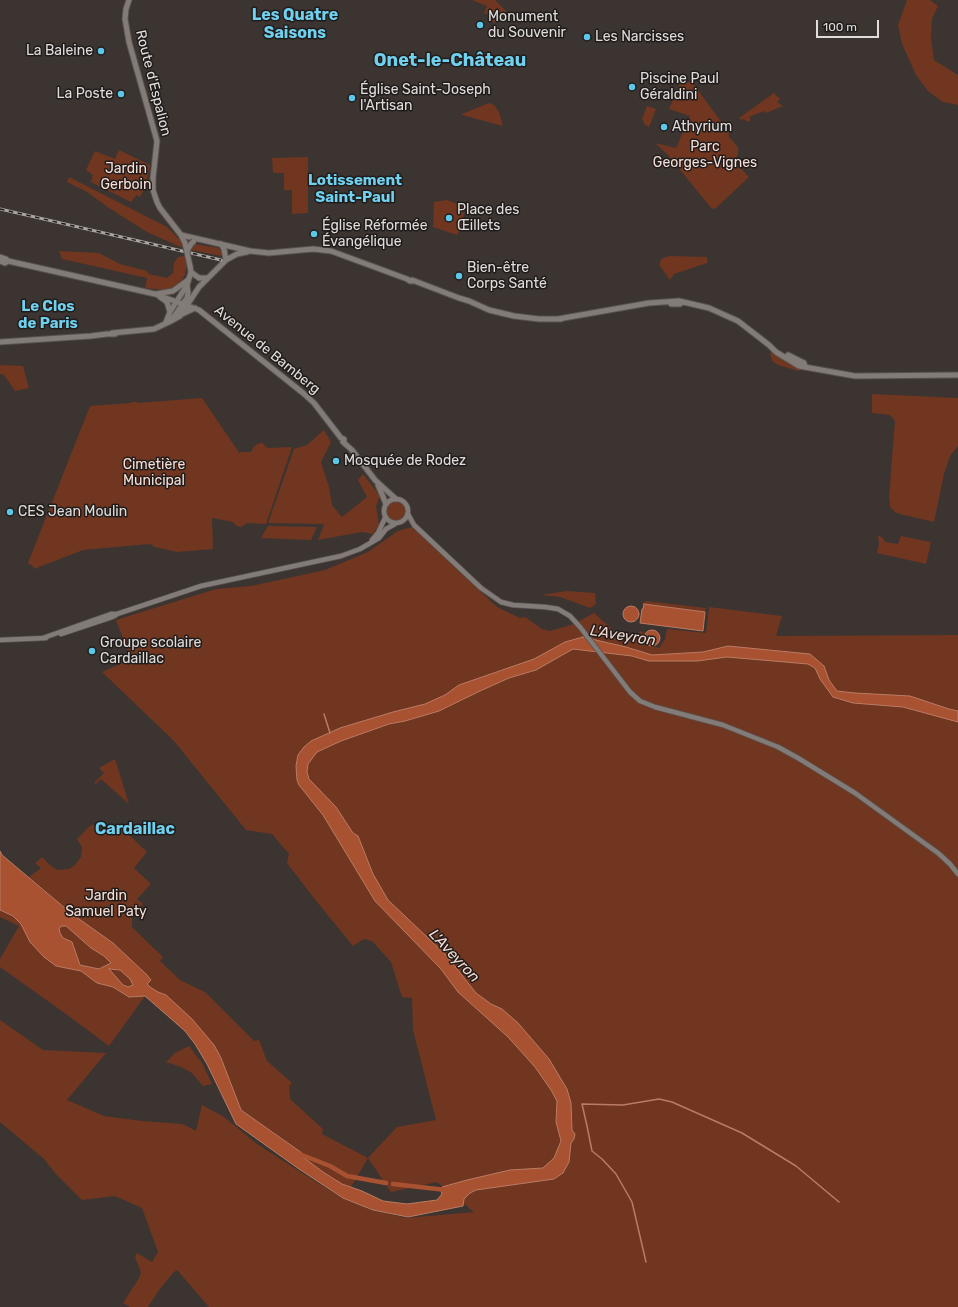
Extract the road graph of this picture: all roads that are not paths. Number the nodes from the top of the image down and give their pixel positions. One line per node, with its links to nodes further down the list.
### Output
1 (129, 0): 2 (main road, Route d'Espalion)
2 (181, 235): 3 (main road); 5 (main road, Route d'Espalion, bridge)
3 (195, 240): 4 (main road); 5 (main road, bridge)
4 (223, 247): 6 (main road); 8 (main road)
5 (188, 251): 11 (main road, bridge)
6 (250, 251): 8 (main road); 25 (main road)
7 (0, 257): 10 (main road)
8 (226, 260): 12 (main road)
9 (0, 261): 10 (main road)
10 (8, 261): 15 (main road)
11 (190, 272): 12 (main road); 13 (main road)
12 (206, 278): 17 (main road)
13 (187, 283): 14 (main road); 16 (main road); 17 (main road)
14 (173, 292): 15 (main road); 16 (main road)
15 (156, 294): 18 (main road, Avenue de Bamberg); 21 (main road)
16 (181, 295): 17 (main road); 18 (main road)
17 (188, 299): 19 (main road); 20 (main road)
18 (177, 302): 19 (main road, Avenue de Bamberg); 21 (main road)
19 (185, 304): 20 (main road, Avenue de Bamberg); 22 (main road); 23 (main road)
20 (197, 309): 22 (main road); 26 (main road, Avenue de Bamberg)
21 (170, 312): 23 (main road)
22 (180, 316): 23 (main road)
23 (169, 322): 24 (main road)
24 (0, 342)
25 (958, 375)
26 (376, 480): 27 (main road, Avenue de Bamberg); 28 (main road, Avenue de Bamberg)
27 (396, 499): 28 (street); 29 (street)
28 (386, 504): 30 (street)
29 (408, 514): 31 (street); 33 (street)
30 (385, 518): 32 (street); 34 (street)
31 (403, 522): 32 (street); 33 (street)
32 (395, 524): 34 (street)
33 (414, 525): 36 (street)
34 (370, 542): 35 (street)
35 (0, 640)
36 (958, 874)

